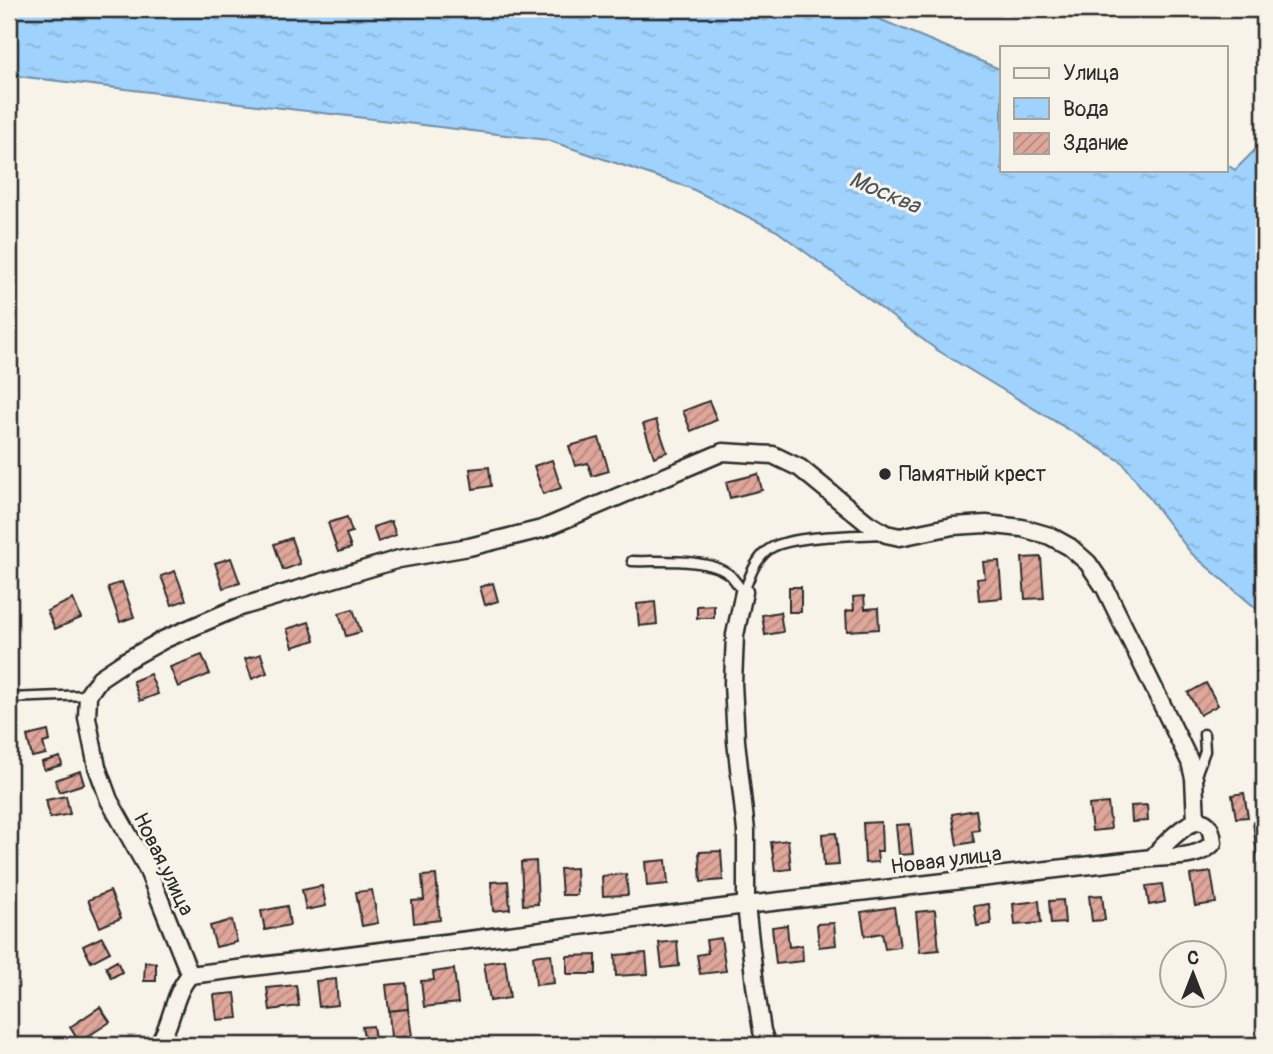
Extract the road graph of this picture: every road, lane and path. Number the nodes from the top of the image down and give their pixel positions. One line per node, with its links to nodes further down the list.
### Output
1 (886, 534): 3 (lane); 4 (street); 7 (street)
2 (632, 561): 3 (lane)
3 (744, 592): 10 (street)
4 (88, 695): 5 (lane); 11 (street, Новая улица)
5 (9, 698)
6 (1204, 734): 7 (lane)
7 (1194, 778): 8 (street)
8 (1196, 821): 9 (street); 9 (street, Новая улица)
9 (1152, 858): 10 (street, Новая улица)
10 (746, 905): 11 (street, Новая улица); 13 (street)
11 (190, 975): 12 (street)
12 (159, 1045)
13 (767, 1045)

